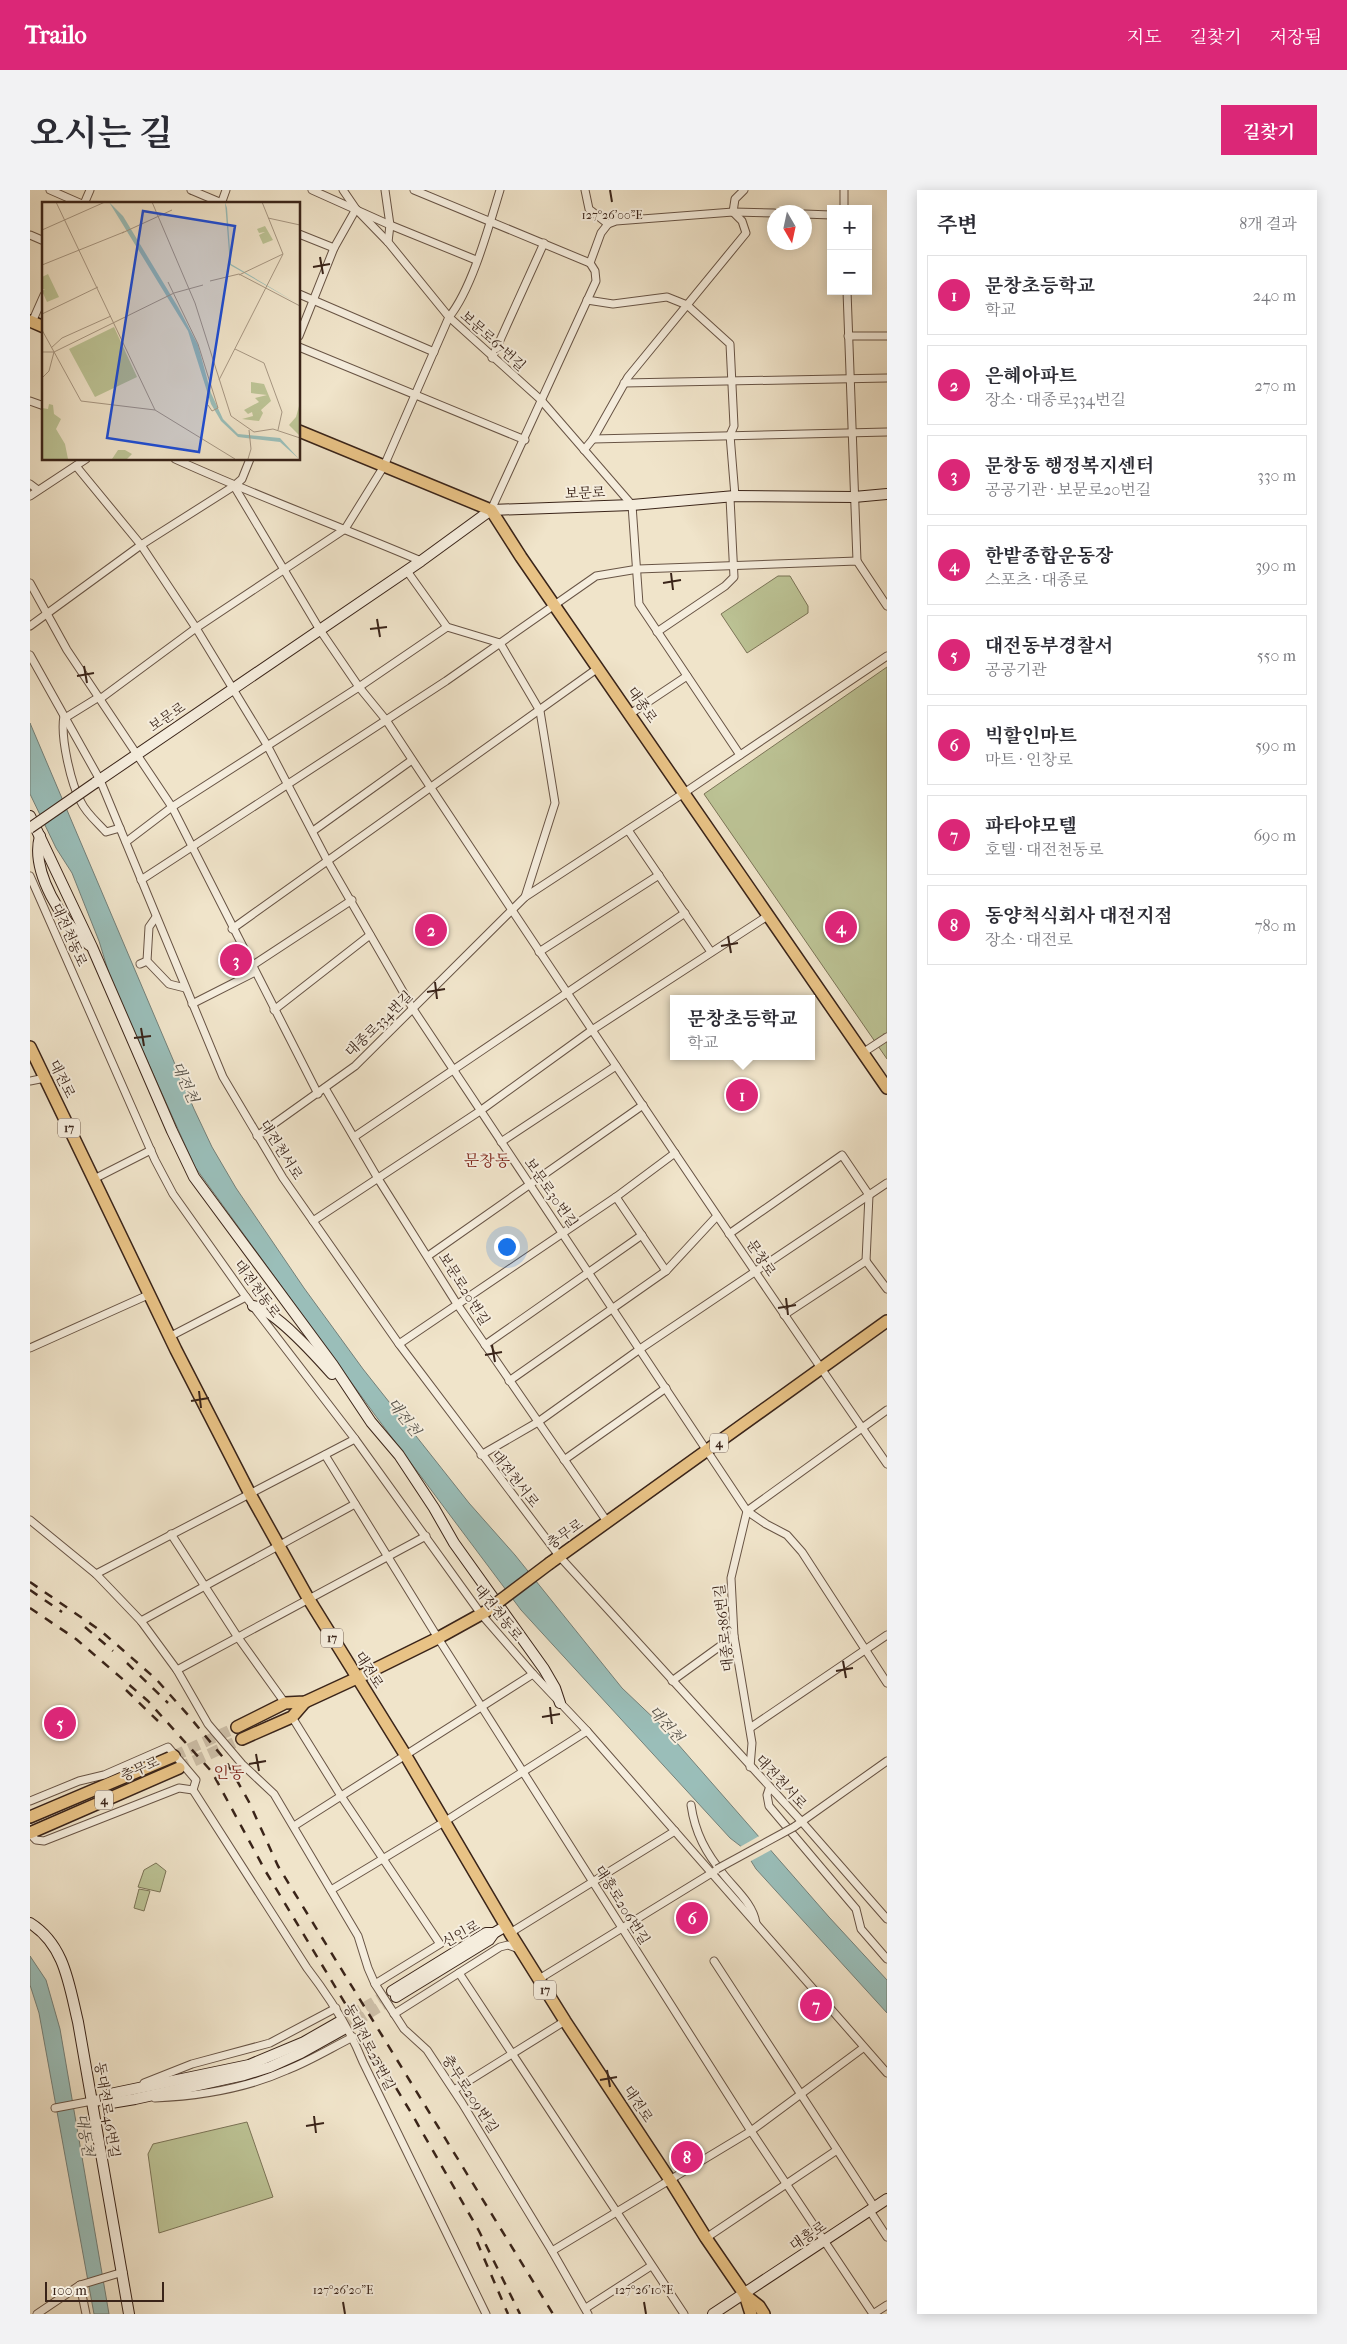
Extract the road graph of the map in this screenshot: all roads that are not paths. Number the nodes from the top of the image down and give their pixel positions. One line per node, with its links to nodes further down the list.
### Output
1 (50, 190): 13 (street)
2 (90, 190): 14 (street)
3 (191, 190): 15 (street)
4 (226, 190): 16 (street)
5 (312, 190): 18 (street)
6 (343, 190): 18 (street, 보문로67번길)
7 (385, 190): 25 (street)
8 (414, 190): 23 (street)
9 (500, 190): 23 (street)
10 (585, 190): 24 (street)
11 (744, 190): 19 (street)
12 (844, 190): 17 (street)
13 (78, 202)
14 (84, 202)
15 (220, 202)
16 (222, 202)
17 (844, 205)
18 (356, 209): 25 (street); 29 (street, 보문로67번길); 31 (street)
19 (733, 212): 20 (street); 24 (street); 39 (street)
20 (767, 213)
21 (812, 214): 22 (street)
22 (827, 214)
23 (491, 220): 30 (street); 32 (street)
24 (608, 224): 33 (street)
25 (390, 225): 29 (street); 32 (street)
26 (300, 234): 31 (street)
27 (30, 235): 28 (street)
28 (42, 239)
29 (388, 242): 40 (street, 보문로67번길)
30 (544, 243): 33 (street); 47 (street)
31 (334, 248): 38 (street)
32 (476, 260): 40 (street)
33 (590, 263): 37 (street)
34 (300, 294): 38 (street)
35 (847, 295): 43 (street)
36 (42, 299): 41 (street)
37 (588, 300): 39 (street); 53 (street)
38 (314, 301): 42 (street); 46 (street)
39 (687, 305): 50 (street); 51 (street)
40 (449, 317): 46 (street); 47 (street, 보문로67번길)
41 (31, 323)
42 (300, 334)
43 (848, 336): 44 (street); 49 (street)
44 (887, 336)
45 (300, 347): 52 (street)
46 (434, 352): 52 (street)
47 (492, 358): 53 (street, 보문로67번길)
48 (887, 378): 49 (street)
49 (850, 379): 50 (street); 58 (street)
50 (732, 382): 51 (street); 59 (street)
51 (624, 383): 60 (street)
52 (415, 394): 61 (street); 67 (street)
53 (541, 400): 61 (street); 62 (street, 보문로67번길)
54 (30, 401): 55 (street)
55 (42, 405)
56 (300, 432): 67 (main road)
57 (887, 432): 58 (street)
58 (853, 433): 59 (street); 74 (street)
59 (730, 435): 60 (street); 73 (street)
60 (593, 439): 62 (street)
61 (524, 440): 76 (street)
62 (584, 450): 75 (street, 보문로67번길)
63 (85, 460): 66 (street)
64 (178, 460): 69 (street)
65 (250, 460): 69 (street)
66 (76, 466): 70 (street); 78 (street, 보문로30번길)
67 (384, 466): 76 (main road); 77 (street)
68 (30, 484): 70 (street)
69 (234, 486): 77 (street); 78 (street); 82 (street)
70 (38, 490): 72 (street)
71 (887, 494): 74 (main road, 보문로)
72 (30, 496)
73 (733, 497): 74 (main road, 보문로); 75 (main road, 보문로); 81 (street)
74 (854, 497): 80 (street)
75 (632, 505): 76 (main road, 보문로); 83 (street)
76 (491, 510): 79 (main road, 보문로); 86 (main road, 대종로)
77 (345, 529): 79 (street); 82 (street)
78 (141, 545): 88 (street); 91 (street, 보문로30번길)
79 (421, 561): 84 (main road, 보문로)
80 (857, 561): 81 (street); 87 (street)
81 (733, 564): 83 (street); 93 (street)
82 (284, 568): 91 (street); 92 (street)
83 (638, 569): 86 (street); 93 (street)
84 (407, 571): 90 (street); 92 (main road, 보문로)
85 (30, 583): 88 (street)
86 (554, 605): 94 (street); 97 (main road, 대종로)
87 (887, 606)
88 (48, 613): 89 (street); 101 (street)
89 (30, 626)
90 (447, 627): 94 (street); 99 (street)
91 (196, 628): 100 (street, 보문로30번길); 101 (street)
92 (320, 630): 99 (street, 문창로); 100 (main road, 보문로)
93 (657, 632): 98 (street)
94 (500, 643): 102 (street); 105 (street)
95 (30, 655): 104 (street, 대전천서로)
96 (887, 656): 108 (street, 대종로334번길)
97 (598, 668): 102 (street); 103 (main road, 대종로)
98 (687, 676): 103 (street); 108 (street)
99 (359, 687): 105 (street, 문창로); 106 (street)
100 (232, 689): 106 (street, 보문로30번길); 107 (main road, 보문로)
101 (99, 698): 104 (street); 107 (street)
102 (540, 710): 112 (street); 127 (street)
103 (630, 714): 113 (main road, 대종로)
104 (64, 717): 110 (street, 대전천서로); 116 (street)
105 (386, 720): 109 (street, 문창로); 111 (street)
106 (266, 745): 111 (street, 보문로30번길); 114 (street)
107 (138, 754): 110 (main road, 보문로); 114 (street)
108 (740, 755): 113 (street, 대종로334번길)
109 (412, 760): 112 (street, 문창로); 118 (street)
110 (97, 781): 115 (main road, 보문로, bridge); 116 (street, 대전천서로)
111 (287, 784): 118 (street, 보문로30번길); 121 (street)
112 (430, 786): 122 (street); 129 (street, 문창로)
113 (684, 793): 117 (street, 대종로334번길); 131 (main road, 대종로)
114 (172, 807): 120 (street); 121 (street)
115 (30, 821): 119 (main road)
116 (120, 828): 120 (street, 대전천서로)
117 (628, 830): 123 (street); 127 (street, 대종로334번길)
118 (313, 832): 122 (street, 보문로30번길)
119 (40, 836): 126 (main road); 135 (main road)
120 (126, 842): 125 (street, 대전천서로)
121 (191, 848): 125 (street); 133 (street)
122 (327, 860): 128 (street, 보문로30번길); 133 (street)
123 (659, 875): 130 (street); 136 (street)
124 (30, 876): 126 (street, 대전천동로)
125 (141, 880): 132 (street, 대전천서로)
126 (41, 891): 135 (main road); 160 (street, 대전천동로)
127 (525, 897): 129 (street, 대종로334번길)
128 (352, 900): 134 (street, 보문로30번길); 138 (street)
129 (511, 911): 136 (street, 문창로); 142 (street, 대종로334번길)
130 (684, 913): 137 (street); 140 (street)
131 (769, 914): 137 (street); 147 (main road, 대종로)
132 (156, 917): 139 (street, 대전천서로); 139 (street)
133 (232, 929): 138 (street)
134 (370, 935): 142 (street, 보문로30번길); 143 (street)
135 (92, 947): 194 (main road)
136 (539, 952): 140 (street, 문창로)
137 (711, 952): 144 (street)
138 (254, 968): 141 (street); 143 (street)
139 (185, 988): 141 (street, 대전천서로)
140 (566, 992): 144 (street, 문창로); 149 (street)
141 (192, 1004): 157 (street, 대전천서로)
142 (413, 1009): 149 (street, 보문로30번길); 152 (street, 대종로334번길)
143 (274, 1010): 154 (street)
144 (592, 1030): 148 (street, 문창로); 156 (street)
145 (887, 1037): 147 (street)
146 (30, 1047): 150 (main road, 대전로 / 17)
147 (864, 1052): 153 (main road, 대종로)
148 (616, 1066): 155 (street, 문창로); 159 (street)
149 (453, 1069): 156 (street, 보문로30번길); 158 (street)
150 (45, 1078): 151 (street); 163 (main road, 대전로 / 17)
151 (30, 1081)
152 (325, 1088): 154 (street, 대종로334번길); 158 (street, 보문로20번길)
153 (887, 1088)
154 (318, 1094): 157 (street, 대종로334번길)
155 (643, 1105): 161 (street, 문창로); 165 (street)
156 (480, 1111): 159 (street, 보문로30번길); 162 (street)
157 (257, 1136): 169 (street, 대전천서로)
158 (354, 1137): 162 (street, 보문로20번길)
159 (501, 1142): 165 (street, 보문로30번길)
160 (151, 1150): 163 (street); 180 (street, 대전천동로)
161 (674, 1154): 167 (street); 168 (street, 문창로)
162 (377, 1177): 169 (street); 173 (street, 보문로20번길)
163 (94, 1179): 179 (main road, 대전로 / 17)
164 (887, 1183): 166 (street)
165 (529, 1184): 170 (street, 보문로30번길); 173 (street)
166 (869, 1195): 171 (street); 174 (street); 177 (street)
167 (616, 1197): 170 (street); 172 (street)
168 (717, 1216): 171 (street, 문창로); 175 (street)
169 (313, 1221): 187 (street, 대전천서로)
170 (563, 1231): 176 (street, 보문로30번길); 181 (street)
171 (729, 1234): 177 (street, 문창로)
172 (642, 1235): 175 (street); 176 (street)
173 (428, 1256): 181 (street, 보문로20번길)
174 (866, 1261): 178 (street); 184 (street)
175 (666, 1271): 183 (street)
176 (589, 1272): 183 (street, 보문로30번길); 188 (street)
177 (756, 1272): 184 (street, 문창로); 190 (street)
178 (887, 1289)
179 (148, 1295): 186 (main road, 대전로 / 17); 189 (street)
180 (246, 1296): 182 (street, 대전천동로); 186 (street)
181 (457, 1304): 187 (street); 188 (street, 보문로20번길)
182 (253, 1306): 194 (main road); 198 (street, 대전천동로)
183 (614, 1308): 190 (street, 보문로30번길); 192 (street)
184 (784, 1315): 191 (street, 문창로)
185 (887, 1321): 191 (main road, 충무로 / 4)
186 (169, 1337): 204 (main road, 대전로 / 17)
187 (399, 1344): 201 (street, 대전천서로)
188 (485, 1345): 192 (street, 보문로20번길)
189 (30, 1348)
190 (640, 1349): 193 (street, 보문로30번길); 196 (street)
191 (821, 1370): 197 (street, 문창로); 199 (main road, 충무로 / 4)
192 (509, 1381): 196 (street, 보문로20번길)
193 (666, 1388): 199 (street, 보문로30번길); 202 (street)
194 (353, 1393): 231 (main road)
195 (887, 1410): 197 (street)
196 (538, 1422): 201 (street); 202 (street, 보문로20번길)
197 (861, 1427): 203 (street, 문창로); 206 (street)
198 (355, 1439): 200 (street); 210 (street, 대전천동로)
199 (708, 1452): 206 (street); 208 (main road, 충무로 / 4)
200 (325, 1455): 204 (street); 205 (street)
201 (481, 1455): 213 (street, 대전천서로)
202 (564, 1460): 208 (street, 보문로20번길)
203 (887, 1464)
204 (250, 1494): 209 (street); 211 (main road, 대전로 / 17)
205 (355, 1504): 211 (street); 212 (street)
206 (747, 1511): 221 (street, 대종로386번길); 223 (street)
207 (30, 1520): 214 (street, 충무로209번길)
208 (608, 1522): 213 (main road, 충무로 / 4)
209 (172, 1534): 214 (street); 215 (street)
210 (426, 1536): 212 (street); 217 (street, 대전천동로)
211 (279, 1546): 215 (street); 216 (main road, 대전로 / 17)
212 (387, 1556): 216 (street); 222 (street)
213 (560, 1556): 217 (main road, 충무로 / 4, bridge); 227 (street, 대전천서로)
214 (96, 1574): 218 (street, 충무로209번길)
215 (205, 1586): 218 (street); 220 (street)
216 (308, 1598): 220 (street); 226 (main road, 대전로 / 17)
217 (483, 1613): 222 (main road, 충무로 / 4); 225 (street, 대전천동로)
218 (141, 1621): 224 (street, 충무로209번길)
219 (887, 1635): 223 (street)
220 (237, 1636): 224 (street); 230 (street)
221 (734, 1636): 227 (street); 235 (street, 대종로386번길)
222 (438, 1638): 226 (main road, 충무로 / 4); 232 (street, 대흥로206번길)
223 (866, 1649): 228 (street); 235 (street)
224 (177, 1670): 252 (street, 충무로209번길)
225 (533, 1674): 231 (street, 대전천동로); 232 (street)
226 (357, 1678): 229 (main road, 충무로 / 4); 239 (main road, 대전로 / 17)
227 (672, 1681): 241 (street, 대전천서로)
228 (887, 1683)
229 (305, 1702): 230 (main road, 충무로 / 4); 233 (main road, 충무로 / 4)
230 (285, 1703): 234 (main road, 충무로 / 4)
231 (560, 1703): 236 (street, 대전천동로)
232 (482, 1707): 239 (street); 243 (street, 대흥로206번길)
233 (292, 1717): 237 (main road, 충무로 / 4); 246 (street)
234 (237, 1727)
235 (750, 1728): 241 (street, 대종로386번길)
236 (587, 1731): 243 (street); 253 (street, 대전천동로)
237 (242, 1739)
238 (174, 1756): 249 (main road, 충무로 / 4)
239 (406, 1756): 246 (street); 250 (main road, 대전로 / 17)
240 (887, 1762): 251 (street)
241 (750, 1767): 244 (street, 대전천서로)
242 (179, 1768): 254 (main road, 충무로 / 4)
243 (522, 1771): 250 (street); 257 (street, 대흥로206번길)
244 (770, 1788): 251 (street, 대전천서로); 265 (street)
245 (193, 1790): 247 (street); 254 (street); 271 (street, 동대전로22번길)
246 (341, 1796): 252 (street); 255 (street)
247 (30, 1801)
248 (691, 1805): 261 (street)
249 (30, 1817)
250 (444, 1822): 255 (street); 263 (main road, 대전로 / 17)
251 (802, 1822): 256 (street, bridge); 259 (street, 대전천서로)
252 (294, 1826): 258 (street, 충무로209번길)
253 (675, 1832): 256 (street, 대전천동로); 257 (street)
254 (30, 1834)
255 (382, 1858): 258 (street); 269 (street)
256 (714, 1871): 261 (street, 대전천동로); 262 (street)
257 (593, 1882): 262 (street, 대흥로206번길); 263 (street)
258 (331, 1890): 269 (street, 충무로209번길)
259 (887, 1919)
260 (30, 1923): 282 (main road, 동대전로46번길)
261 (756, 1924): 276 (street, 대전천동로)
262 (622, 1928): 268 (street); 284 (street, 대흥로206번길)
263 (508, 1929): 264 (main road, 대전로 / 17); 270 (main road, 신인로)
264 (520, 1949): 267 (street); 268 (main road, 대전로 / 17)
265 (887, 1959)
266 (714, 1961): 281 (street)
267 (459, 1972): 272 (street); 277 (street)
268 (539, 1980): 273 (main road, 대전로 / 17)
269 (375, 1984): 272 (street, 충무로209번길)
270 (394, 1994)
271 (336, 2008): 275 (street, 동대전로22번길); 280 (street)
272 (394, 2014): 279 (street, 충무로209번길)
273 (564, 2021): 277 (street); 286 (main road, 대전로 / 17)
274 (342, 2026): 280 (main road)
275 (353, 2036): 280 (street); 304 (street, 동대전로22번길)
276 (863, 2048): 278 (street, 대전천동로); 281 (street)
277 (512, 2054): 279 (street); 290 (street)
278 (887, 2073)
279 (454, 2090): 294 (street, 충무로209번길)
280 (133, 2094): 282 (main road)
281 (800, 2095): 284 (street); 285 (street)
282 (93, 2101): 283 (street); 296 (main road, 동대전로46번길)
283 (55, 2108)
284 (751, 2131): 286 (street); 287 (street, 대흥로206번길)
285 (837, 2150): 287 (street); 289 (street)
286 (670, 2180): 290 (street); 291 (main road, 대전로 / 17)
287 (785, 2184): 291 (street); 293 (street, 대흥로206번길)
288 (887, 2199): 289 (main road, 대흥로)
289 (872, 2210): 292 (street); 293 (main road, 대흥로)
290 (616, 2211): 294 (street); 295 (street)
291 (706, 2238): 298 (main road, 대전로 / 17)
292 (887, 2238)
293 (824, 2241): 298 (main road, 대흥로); 309 (street, 대흥로206번길)
294 (552, 2251): 300 (street, 충무로209번길)
295 (651, 2266): 300 (street); 305 (street)
296 (118, 2273): 297 (street); 303 (main road, 동대전로46번길)
297 (82, 2285): 301 (street); 302 (street)
298 (745, 2295): 306 (main road, 대흥로); 307 (main road, 대전로 / 17); 308 (main road, 대전로 / 17)
299 (887, 2305): 309 (street)
300 (587, 2311)
301 (37, 2314)
302 (86, 2314)
303 (130, 2314)
304 (486, 2314)
305 (684, 2314)
306 (713, 2314)
307 (751, 2314)
308 (764, 2314)
309 (873, 2314)

